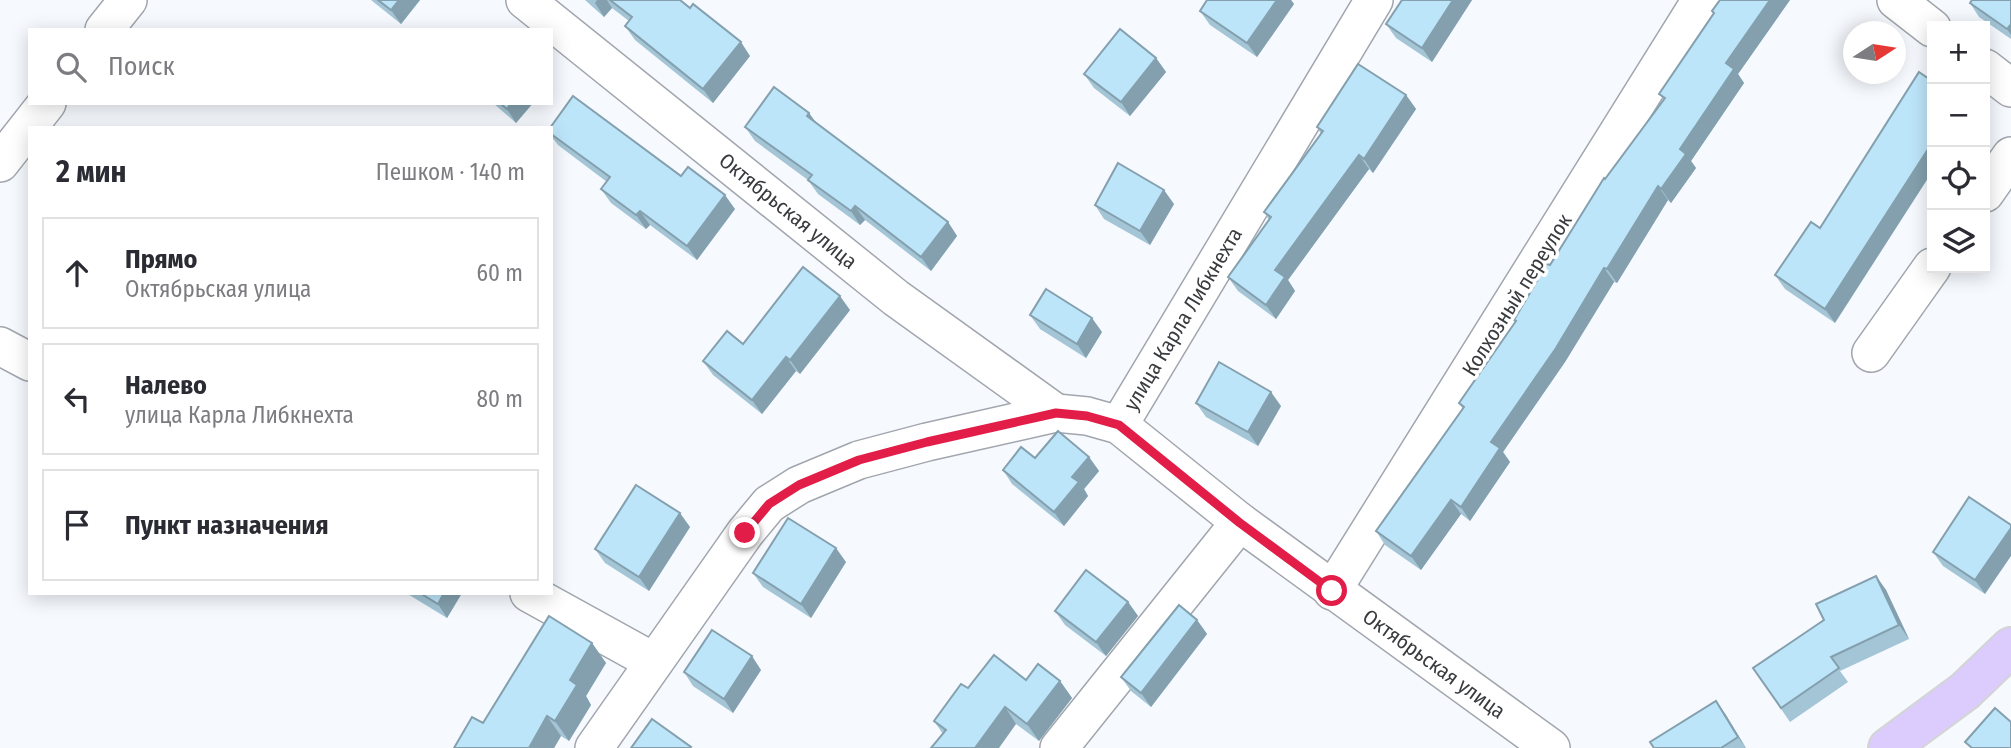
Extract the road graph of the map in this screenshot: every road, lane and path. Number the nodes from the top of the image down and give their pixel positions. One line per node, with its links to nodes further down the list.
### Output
1 (128, 0): 7 (street)
2 (526, 0): 20 (street, Октябрьская улица)
3 (1374, 0): 21 (street, улица Карла Либкнехта)
4 (1701, 0): 23 (street, Колхозный переулок)
5 (1896, 0): 6 (street)
6 (1927, 23)
7 (106, 28)
8 (1990, 72): 9 (street)
9 (2011, 88)
10 (45, 105): 11 (street)
11 (29, 126)
12 (28, 127): 14 (street)
13 (2011, 156): 15 (street)
14 (0, 163)
15 (1990, 186)
16 (1928, 273): 18 (street)
17 (0, 346): 19 (street)
18 (1871, 354)
19 (28, 361)
20 (1056, 413): 21 (street, улица Карла Либкнехта); 26 (street, улица Карла Либкнехта)
21 (1119, 425): 22 (street, Октябрьская улица)
22 (1240, 523): 23 (street, Октябрьская улица); 28 (street)
23 (1332, 591): 29 (street, Октябрьская улица)
24 (533, 595): 26 (street)
25 (2011, 647): 30 (main road)
26 (653, 662): 27 (street, улица Карла Либкнехта)
27 (594, 748)
28 (1059, 748)
29 (1551, 748)
30 (1889, 748)

